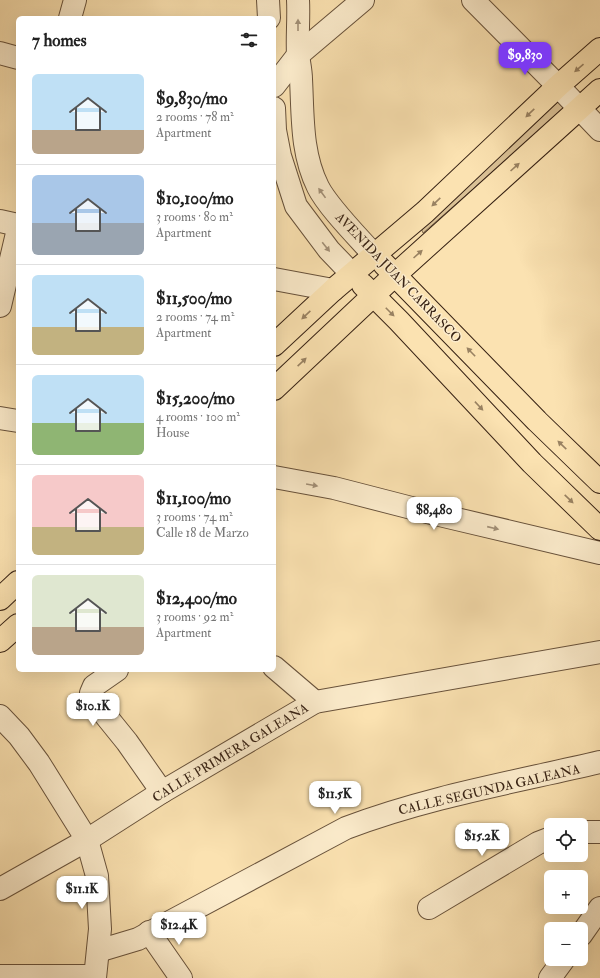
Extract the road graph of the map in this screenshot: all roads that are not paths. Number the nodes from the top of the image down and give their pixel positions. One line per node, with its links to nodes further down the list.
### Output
1 (75, 0): 6 (street)
2 (268, 0): 7 (street)
3 (298, 0): 10 (street, AVENIDA JUAN CARRASCO, one-way to 3)
4 (363, 0): 10 (street)
5 (473, 0): 13 (street)
6 (71, 16)
7 (269, 16)
8 (600, 50): 13 (main road, one-way to 13)
9 (0, 53): 11 (street)
10 (298, 55): 12 (street); 21 (street, AVENIDA JUAN CARRASCO, one-way to 10)
11 (16, 57)
12 (276, 83)
13 (558, 86): 15 (street); 21 (main road, one-way to 21)
14 (600, 90): 15 (main road)
15 (579, 108): 16 (street); 23 (main road, one-way to 15)
16 (600, 130)
17 (276, 135): 22 (street, one-way to 22)
18 (0, 221): 19 (street)
19 (16, 225)
20 (16, 238): 27 (street)
21 (374, 255): 22 (main road); 23 (main road, AVENIDA JUAN CARRASCO)
22 (352, 274): 25 (main road); 26 (main road)
23 (395, 275): 26 (main road); 33 (main road, AVENIDA JUAN CARRASCO, one-way to 23)
24 (276, 279): 25 (street)
25 (333, 290): 28 (main road, one-way to 28)
26 (373, 295): 29 (main road, one-way to 26); 34 (main road, one-way to 34)
27 (0, 306)
28 (276, 343)
29 (276, 387)
30 (0, 418): 31 (street)
31 (16, 421)
32 (276, 478): 35 (street, one-way to 35)
33 (600, 482)
34 (600, 529)
35 (600, 553)
36 (16, 584): 37 (main road)
37 (0, 599)
38 (16, 627): 39 (main road)
39 (0, 641)
40 (600, 652): 43 (street, CALLE PRIMERA GALEANA)
41 (276, 669): 43 (street)
42 (114, 672): 46 (street)
43 (315, 702): 46 (street, CALLE PRIMERA GALEANA)
44 (0, 716): 49 (street)
45 (600, 762): 55 (street, CALLE SEGUNDA GALEANA)
46 (162, 792): 49 (street, CALLE PRIMERA GALEANA)
47 (588, 832): 48 (street)
48 (600, 832)
49 (87, 840): 51 (street, CALLE PRIMERA GALEANA); 56 (street)
50 (544, 841): 52 (street)
51 (0, 889)
52 (429, 908)
53 (600, 908): 54 (street)
54 (588, 925)
55 (149, 932): 56 (street, CALLE SEGUNDA GALEANA); 60 (street)
56 (98, 951): 59 (street)
57 (559, 966): 61 (street)
58 (0, 976): 59 (street)
59 (95, 977)
60 (181, 978)
61 (550, 978)

